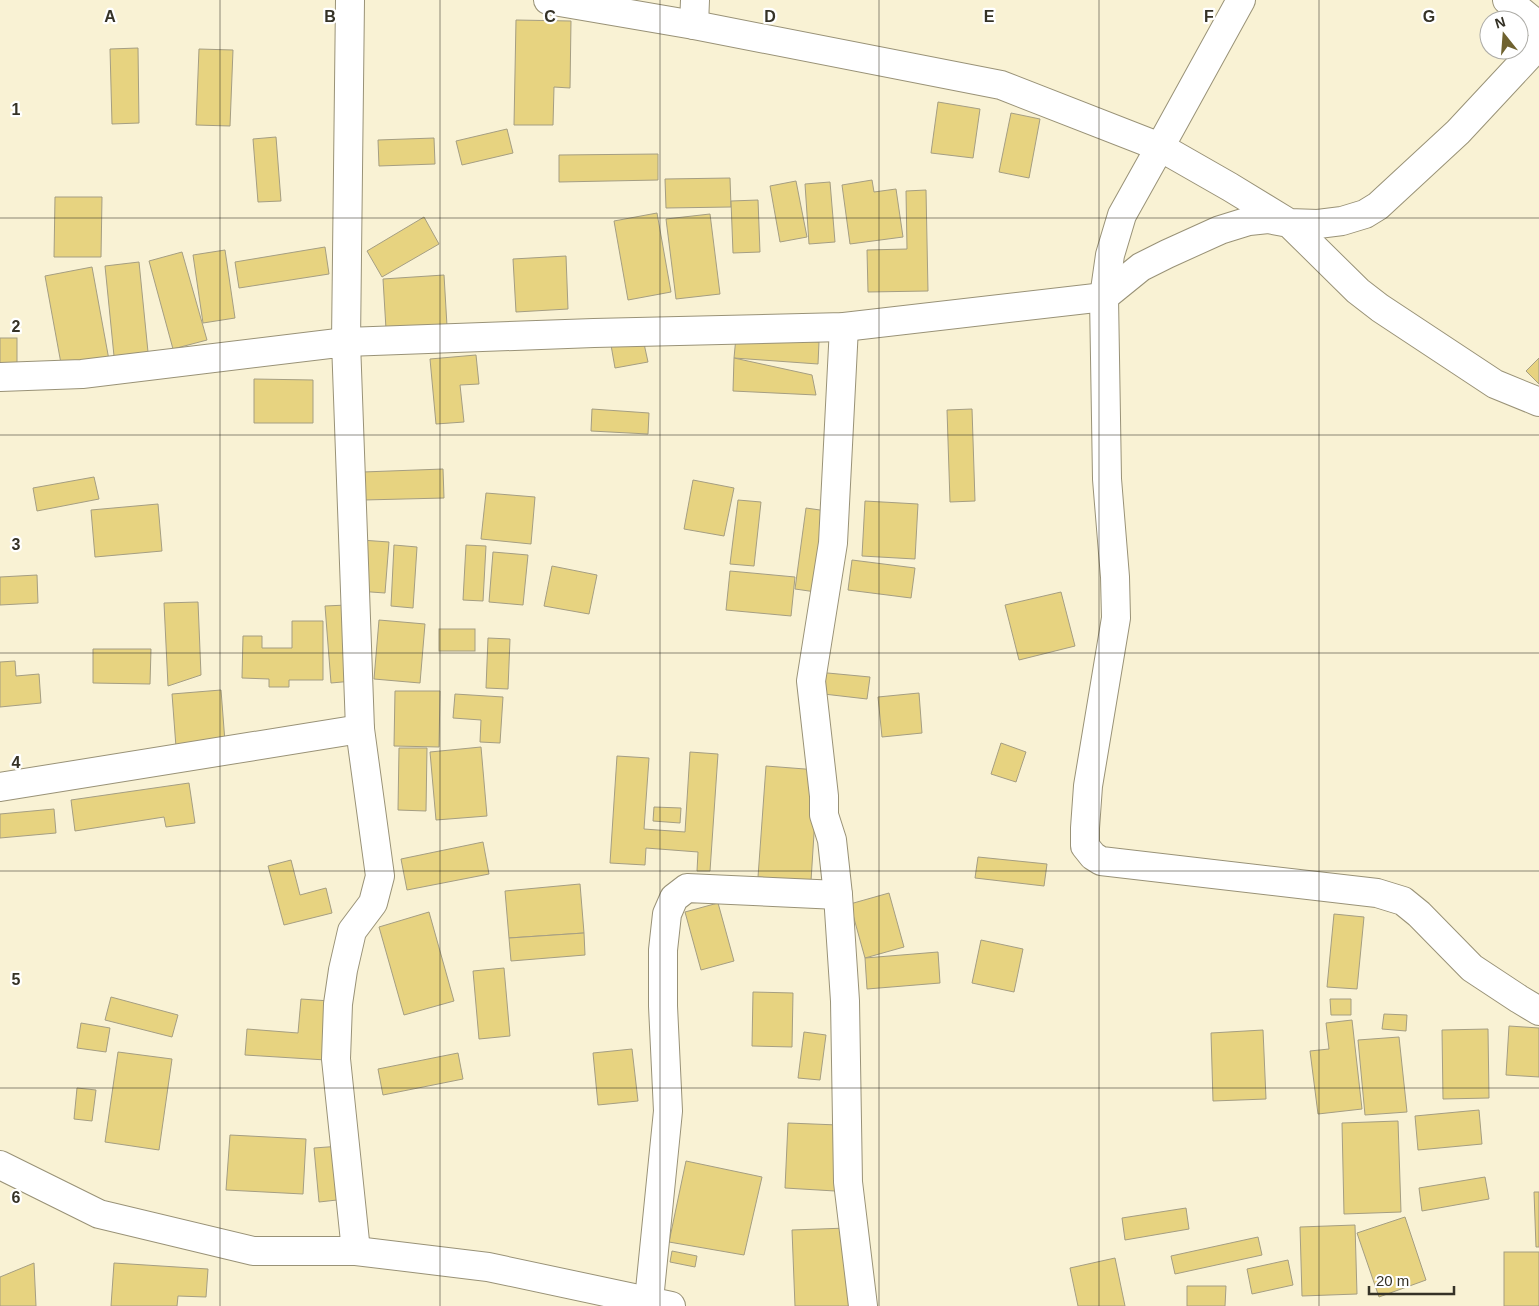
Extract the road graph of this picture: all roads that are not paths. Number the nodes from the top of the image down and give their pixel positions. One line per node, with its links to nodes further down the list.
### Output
1 (350, 0): 12 (street)
2 (548, 0): 5 (street)
3 (1241, 0): 8 (street)
4 (1507, 0): 6 (street)
5 (695, 13): 8 (street)
6 (1539, 26)
7 (1539, 45): 9 (street)
8 (1160, 147): 9 (street); 10 (street)
9 (1289, 223): 10 (street); 14 (street)
10 (1104, 297): 11 (street); 18 (street)
11 (844, 327): 12 (street); 17 (street)
12 (346, 342): 13 (street); 15 (street)
13 (0, 378)
14 (1539, 402)
15 (360, 729): 16 (street); 20 (street)
16 (0, 786)
17 (838, 895): 21 (street); 22 (street)
18 (1539, 1011)
19 (0, 1165): 20 (street)
20 (356, 1251): 21 (street)
21 (660, 1303)
22 (863, 1306)

